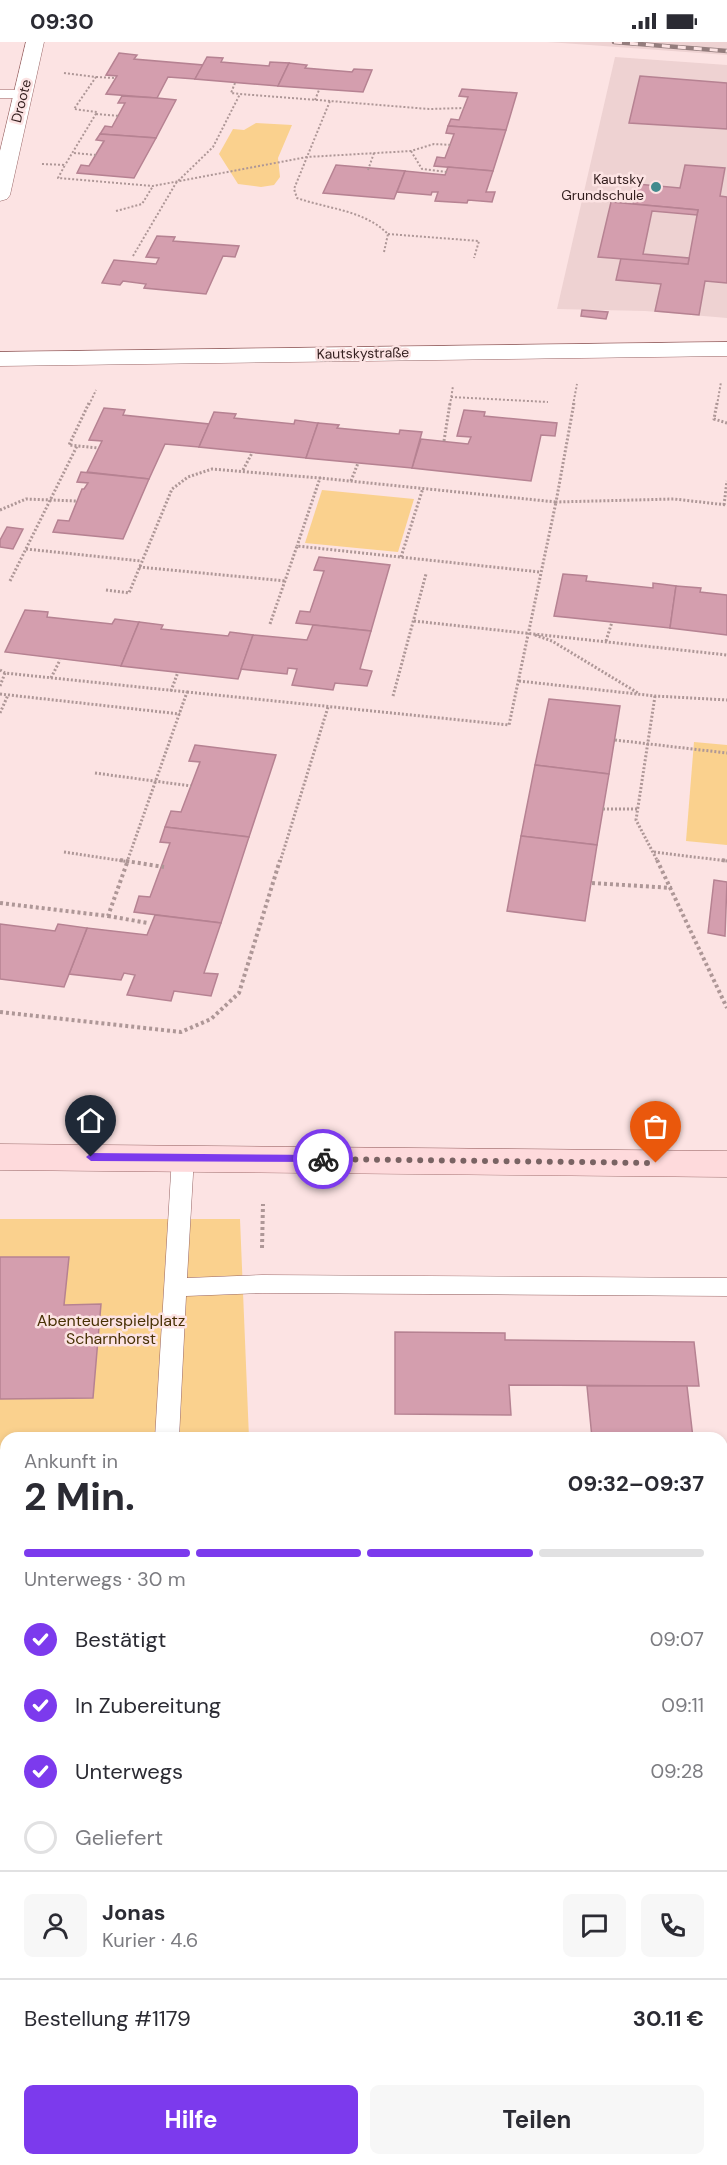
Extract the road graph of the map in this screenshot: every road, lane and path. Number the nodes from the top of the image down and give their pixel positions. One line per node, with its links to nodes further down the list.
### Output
1 (35, 42): 8 (street, Droote)
2 (56, 72): 3 (path)
3 (96, 77): 4 (path); 13 (path)
4 (115, 78)
5 (235, 83): 9 (path)
6 (319, 90): 10 (path)
7 (0, 94): 8 (lane)
8 (22, 94): 27 (street, Droote)
9 (240, 94): 10 (path); 25 (path)
10 (315, 100): 11 (path)
11 (330, 102): 12 (path); 20 (path)
12 (464, 108)
13 (96, 114): 14 (path); 17 (path)
14 (120, 116)
15 (452, 145): 16 (path)
16 (411, 151): 18 (path); 24 (path)
17 (74, 153): 19 (path); 22 (path)
18 (374, 153): 20 (path); 23 (path)
19 (96, 156)
20 (308, 158): 25 (path); 29 (path)
21 (37, 163): 22 (path)
22 (65, 165): 26 (path)
23 (368, 170)
24 (447, 172)
25 (176, 183): 26 (path); 31 (path)
26 (153, 186): 28 (path)
27 (0, 195)
28 (116, 211)
29 (388, 234): 30 (path); 32 (path)
30 (384, 252)
31 (133, 256)
32 (474, 258)
33 (727, 349): 34 (street, Kautskystraße)
34 (582, 351): 35 (street, Kautskystraße); 52 (path)
35 (113, 357): 36 (street, Kautskystraße); 41 (path)
36 (0, 359)
37 (722, 377): 39 (path)
38 (548, 402): 40 (path)
39 (727, 423)
40 (444, 441)
41 (77, 446): 42 (path); 50 (path)
42 (98, 448)
43 (252, 453): 45 (path)
44 (358, 463): 47 (path)
45 (243, 470): 46 (path); 58 (path)
46 (320, 478): 47 (path); 55 (path)
47 (351, 481): 49 (path)
48 (727, 481): 53 (path)
49 (423, 488): 52 (path); 57 (path)
50 (49, 500): 51 (path); 54 (path); 56 (path)
51 (76, 501)
52 (556, 502): 53 (path); 60 (path)
53 (725, 505)
54 (0, 510)
55 (297, 546): 57 (path); 63 (path)
56 (26, 549): 58 (path); 62 (path)
57 (401, 557): 60 (path)
58 (142, 561): 59 (path)
59 (139, 567): 63 (path); 64 (path)
60 (540, 572): 68 (path)
61 (426, 574): 65 (path)
62 (10, 581)
63 (286, 581): 67 (path)
64 (106, 590)
65 (414, 621): 68 (path); 83 (path)
66 (612, 622): 69 (path)
67 (270, 624)
68 (529, 633): 69 (path); 76 (path); 82 (path)
69 (606, 641): 70 (path)
70 (727, 655)
71 (60, 660): 75 (path)
72 (0, 670): 74 (path)
73 (178, 672): 78 (path)
74 (5, 673): 75 (path); 77 (path)
75 (51, 678): 78 (path)
76 (519, 681): 82 (path); 86 (path)
77 (0, 686)
78 (171, 691): 79 (path)
79 (188, 692): 86 (path); 88 (path)
80 (0, 694): 81 (path)
81 (8, 694): 87 (path); 88 (path)
82 (641, 694): 84 (path)
83 (393, 696)
84 (655, 696): 85 (path); 90 (path)
85 (727, 700)
86 (328, 707): 108 (path)
87 (0, 713)
88 (180, 714): 93 (path)
89 (615, 740): 90 (path)
90 (647, 741): 91 (path); 96 (path)
91 (727, 753)
92 (95, 773): 93 (path)
93 (157, 780): 94 (path); 99 (path)
94 (191, 786)
95 (603, 809): 96 (path)
96 (638, 809): 98 (path)
97 (64, 852): 99 (path)
98 (654, 852): 100 (path); 103 (path)
99 (128, 861): 101 (path); 105 (path)
100 (727, 861)
101 (164, 867)
102 (591, 883): 103 (path)
103 (672, 888): 107 (path)
104 (0, 903): 105 (path)
105 (108, 916): 106 (path)
106 (148, 922)
107 (727, 1008)
108 (0, 1012)
109 (0, 1157): 110 (main road)
110 (183, 1157): 111 (main road); 114 (lane)
111 (727, 1164)
112 (263, 1204): 113 (path)
113 (262, 1284): 114 (lane); 115 (lane)
114 (176, 1287): 116 (lane)
115 (727, 1287)
116 (167, 1432)

